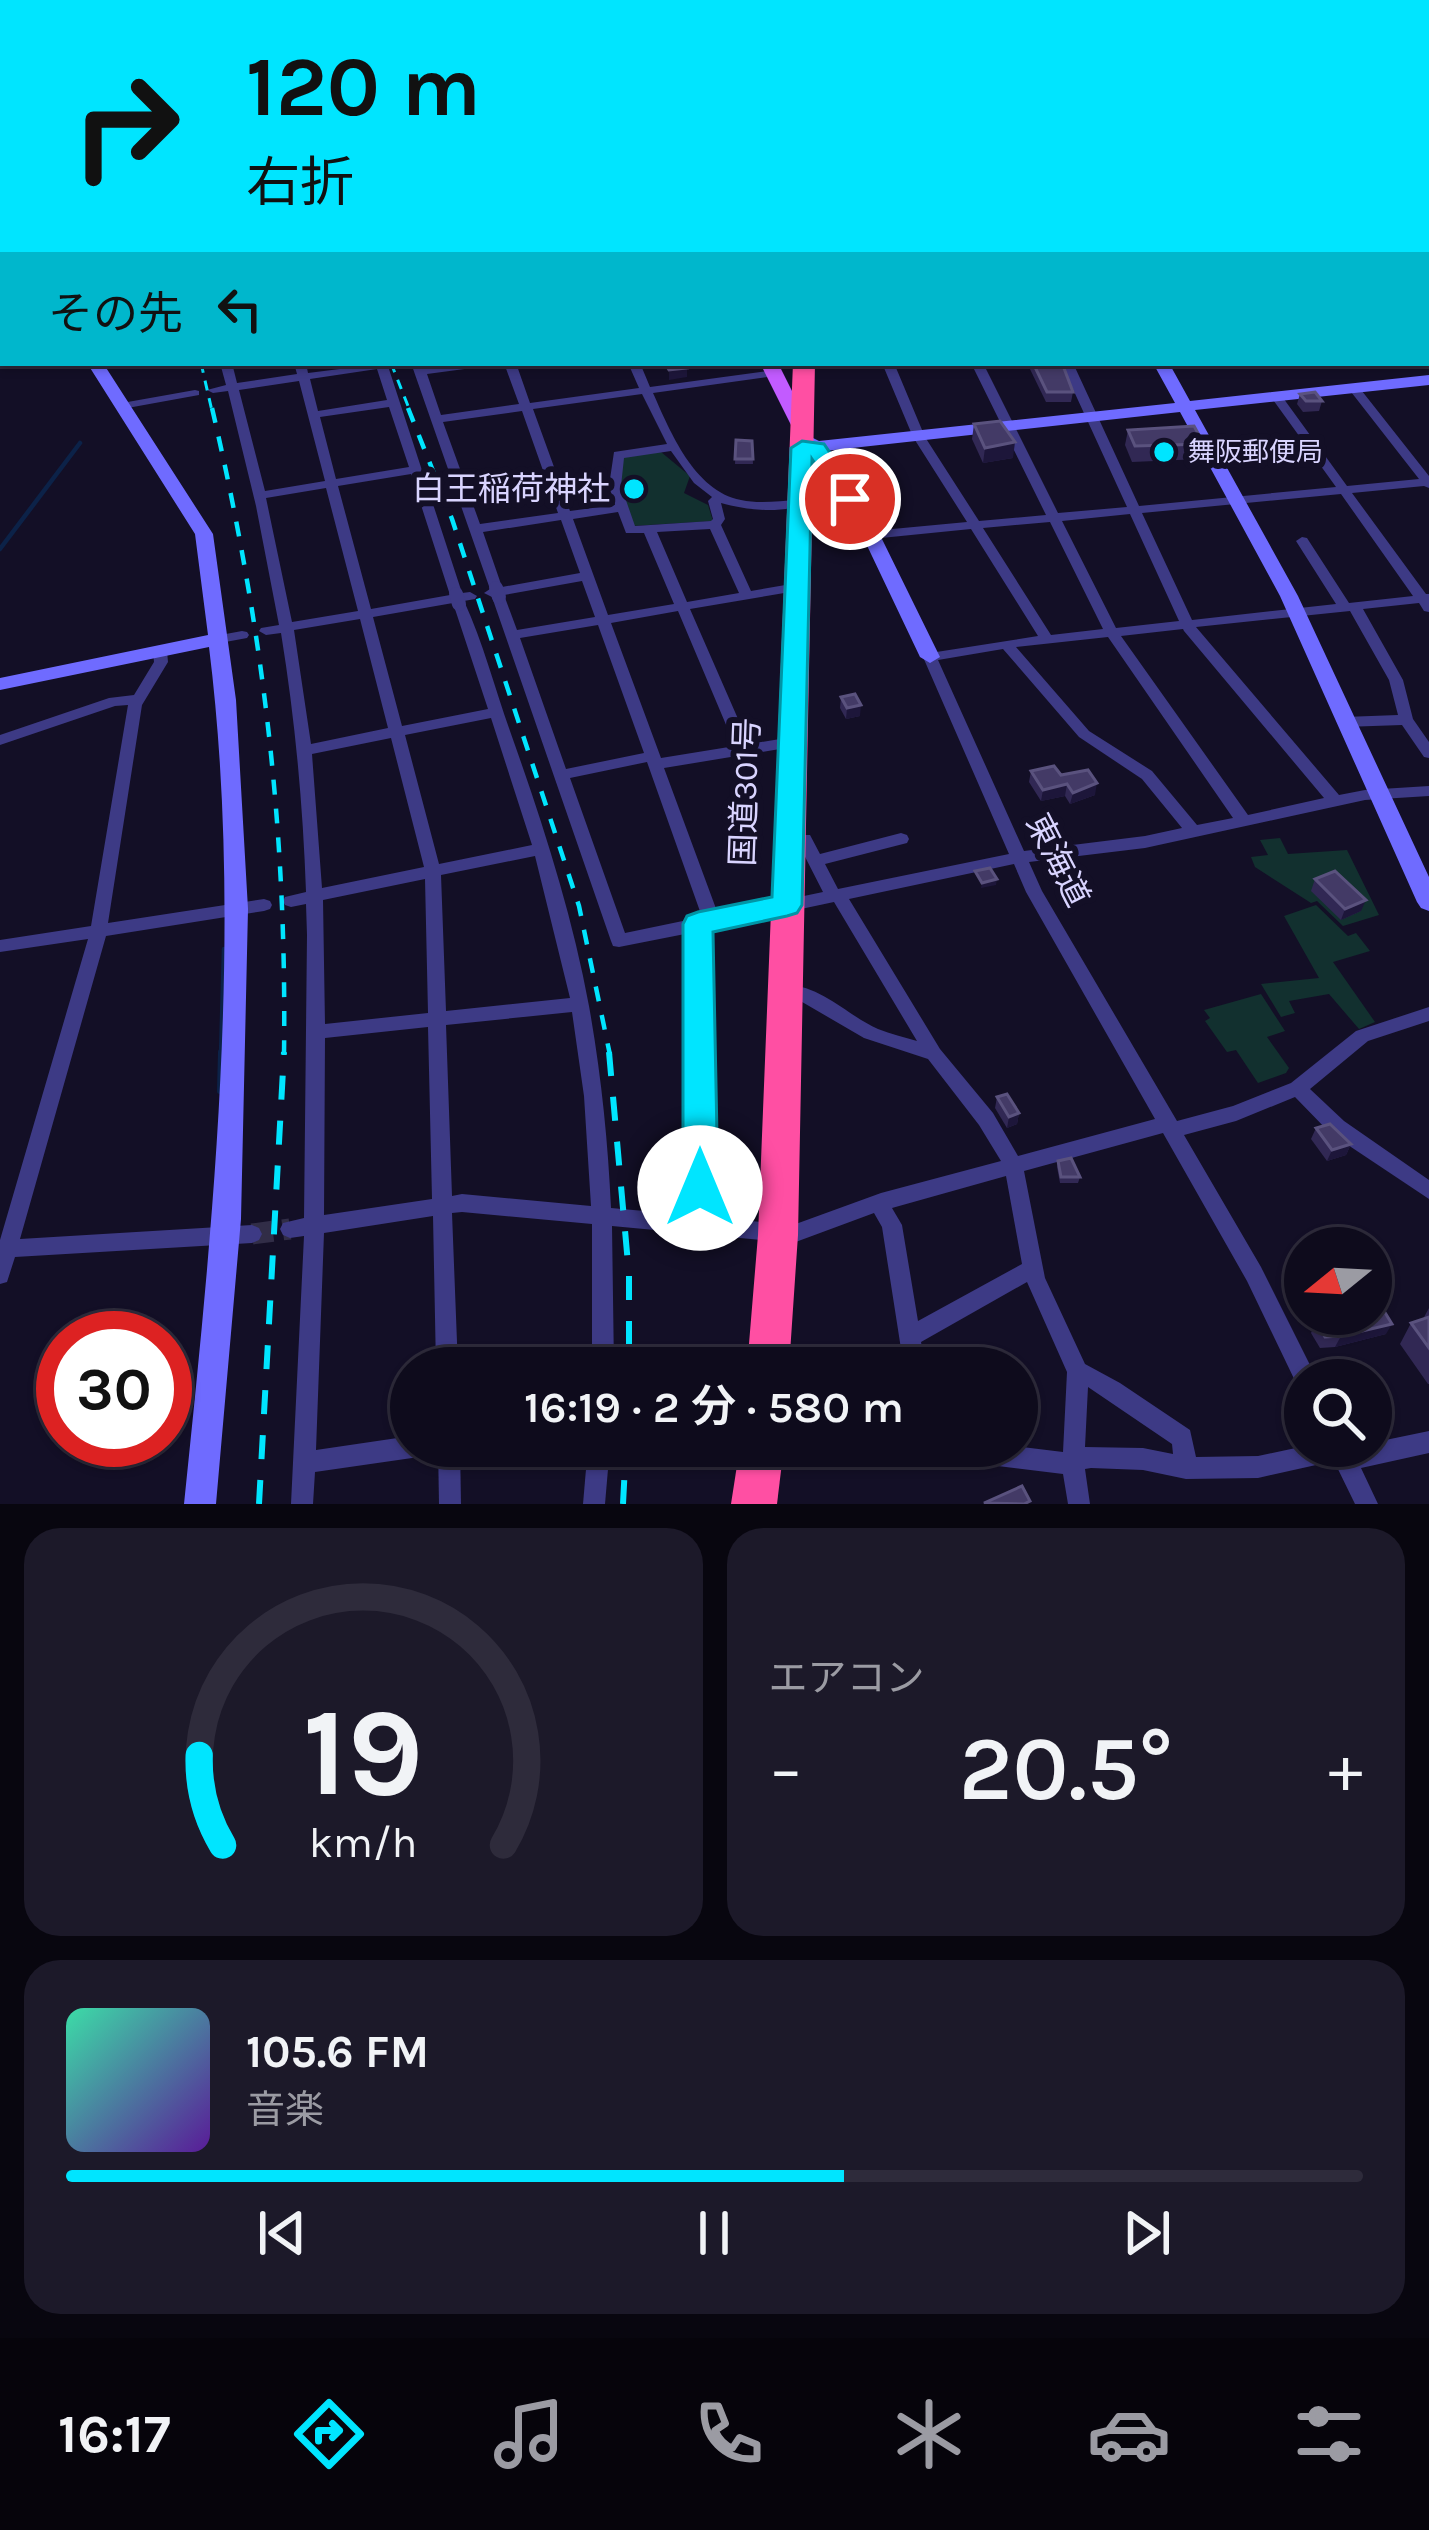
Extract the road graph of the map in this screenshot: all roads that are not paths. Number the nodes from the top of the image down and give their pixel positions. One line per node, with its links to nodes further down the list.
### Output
1 (97, 366): 23 (street)
2 (227, 366): 16 (street)
3 (355, 366): 14 (street)
4 (382, 366): 22 (street)
5 (511, 366): 24 (street)
6 (635, 366): 19 (street)
7 (804, 366): 31 (highway, 国道301号)
8 (889, 366): 30 (street)
9 (978, 366): 29 (street)
10 (1069, 366): 26 (street)
11 (1163, 366): 25 (street)
12 (419, 367): 28 (street)
13 (772, 368): 19 (street); 31 (main road, 東海道)
14 (302, 370): 16 (street); 27 (street)
15 (1429, 378): 17 (street)
16 (232, 387): 18 (street); 38 (street)
17 (1354, 388): 21 (street); 35 (street)
18 (214, 390)
19 (646, 390): 24 (street); 32 (street)
20 (195, 393): 23 (street)
21 (1276, 397): 25 (street); 36 (street)
22 (393, 405): 27 (street); 33 (street)
23 (122, 406): 68 (street)
24 (526, 406): 28 (street); 44 (street)
25 (1186, 407): 26 (street); 41 (street)
26 (1095, 417): 29 (street); 43 (street)
27 (314, 418): 34 (street)
28 (437, 419): 49 (street)
29 (1008, 427): 30 (street); 45 (street)
30 (919, 437): 31 (street); 47 (street)
31 (807, 443): 37 (street, 東海道); 40 (highway, 国道301号)
32 (674, 447): 39 (street); 42 (street)
33 (416, 470): 34 (street); 56 (street)
34 (332, 483): 38 (street); 61 (street)
35 (1429, 483): 36 (street)
36 (1344, 490): 41 (street); 57 (street)
37 (847, 493): 40 (street); 50 (street, 東海道)
38 (261, 495): 64 (street)
39 (721, 498): 40 (street); 46 (street)
40 (805, 501): 53 (highway, 国道301号)
41 (1237, 501): 43 (street); 60 (street)
42 (619, 508): 44 (street); 48 (street)
43 (1136, 510): 45 (street); 63 (street)
44 (566, 516): 49 (street); 52 (street)
45 (1054, 518): 47 (street); 66 (street)
46 (715, 525): 48 (street); 55 (street)
47 (975, 525): 50 (street); 69 (street)
48 (649, 529): 58 (street)
49 (475, 530): 54 (street)
50 (871, 535): 72 (street, 東海道)
51 (1301, 541): 59 (street)
52 (587, 576): 54 (street); 62 (street)
53 (797, 587): 55 (street); 80 (highway, 国道301号)
54 (494, 592): 67 (street)
55 (746, 594): 58 (street)
56 (462, 598): 61 (street); 75 (street)
57 (1426, 602): 59 (street)
58 (681, 605): 62 (street); 81 (street)
59 (1349, 606): 60 (street); 76 (street)
60 (1296, 612): 63 (street); 77 (street)
61 (365, 614): 64 (street); 78 (street)
62 (603, 619): 67 (street); 84 (street)
63 (1186, 624): 66 (street); 88 (street)
64 (286, 627): 65 (street); 82 (street)
65 (266, 631)
66 (1111, 632): 69 (street); 89 (street)
67 (513, 634): 85 (street)
68 (231, 637): 71 (street); 103 (street)
69 (1047, 639): 70 (street)
70 (1006, 644): 72 (street); 90 (street)
71 (160, 651): 73 (street); 74 (street)
72 (930, 657): 94 (street, 東海道)
73 (0, 684)
74 (139, 699): 79 (street); 105 (street)
75 (495, 712): 78 (street); 93 (street)
76 (1406, 720): 77 (street); 83 (street)
77 (1344, 722): 87 (street)
78 (397, 731): 82 (street); 96 (street)
79 (0, 740)
80 (792, 742): 81 (street); 91 (highway, 国道301号)
81 (743, 748): 84 (street)
82 (305, 750): 98 (street)
83 (1429, 753)
84 (654, 760): 85 (street); 104 (street)
85 (560, 775): 104 (street)
86 (1429, 791): 87 (street)
87 (1377, 795): 88 (street); 100 (street)
88 (1335, 801): 89 (street)
89 (1242, 818): 90 (street)
90 (1193, 831): 94 (street)
91 (789, 838): 95 (street); 102 (highway, 国道301号)
92 (902, 839): 95 (street)
93 (540, 849): 96 (street); 108 (street)
94 (1017, 858): 97 (street); 114 (street, 東海道)
95 (815, 862): 97 (street)
96 (434, 872): 98 (street); 110 (street)
97 (836, 895): 102 (street); 112 (street)
98 (315, 897): 99 (street); 111 (street)
99 (291, 901)
100 (1429, 902)
101 (264, 905): 103 (street)
102 (787, 905): 104 (street); 107 (highway, 国道301号)
103 (236, 909): 105 (street); 123 (street)
104 (705, 922): 122 (street)
105 (98, 931): 106 (street); 125 (street)
106 (0, 946)
107 (784, 991): 112 (street); 124 (highway, 国道301号)
108 (580, 1004): 110 (street); 119 (street)
109 (1429, 1014): 113 (street)
110 (437, 1019): 111 (street); 118 (street)
111 (316, 1032): 120 (street)
112 (934, 1054): 115 (street)
113 (1298, 1088): 114 (street); 116 (street)
114 (1171, 1127): 115 (street); 133 (street, 東海道)
115 (1012, 1164): 117 (street); 126 (street)
116 (1429, 1191)
117 (878, 1203): 124 (street); 128 (street)
118 (444, 1205): 119 (street); 120 (street); 129 (street)
119 (604, 1219): 122 (street); 130 (street)
120 (316, 1225): 121 (street); 141 (street)
121 (290, 1228)
122 (699, 1228): 124 (street)
123 (239, 1235): 125 (street); 147 (street)
124 (778, 1235): 131 (highway, 国道301号)
125 (4, 1249): 127 (street)
126 (1033, 1272): 128 (street); 134 (street)
127 (0, 1275)
128 (910, 1337): 132 (street)
129 (447, 1347)
130 (602, 1347)
131 (770, 1347)
132 (912, 1347)
133 (1296, 1359)
134 (1078, 1372): 139 (street); 146 (street)
135 (1429, 1442): 136 (street)
136 (1392, 1446)
137 (390, 1450): 141 (street)
138 (1038, 1460): 139 (street)
139 (1074, 1461): 146 (street); 152 (street)
140 (1284, 1462): 146 (street)
141 (304, 1463): 148 (street)
142 (449, 1467): 149 (street)
143 (597, 1467): 150 (street)
144 (759, 1467): 151 (highway)
145 (1348, 1467): 153 (street)
146 (1186, 1468)
147 (200, 1504)
148 (302, 1504)
149 (450, 1504)
150 (594, 1504)
151 (754, 1504)
152 (1078, 1504)
153 (1367, 1504)

